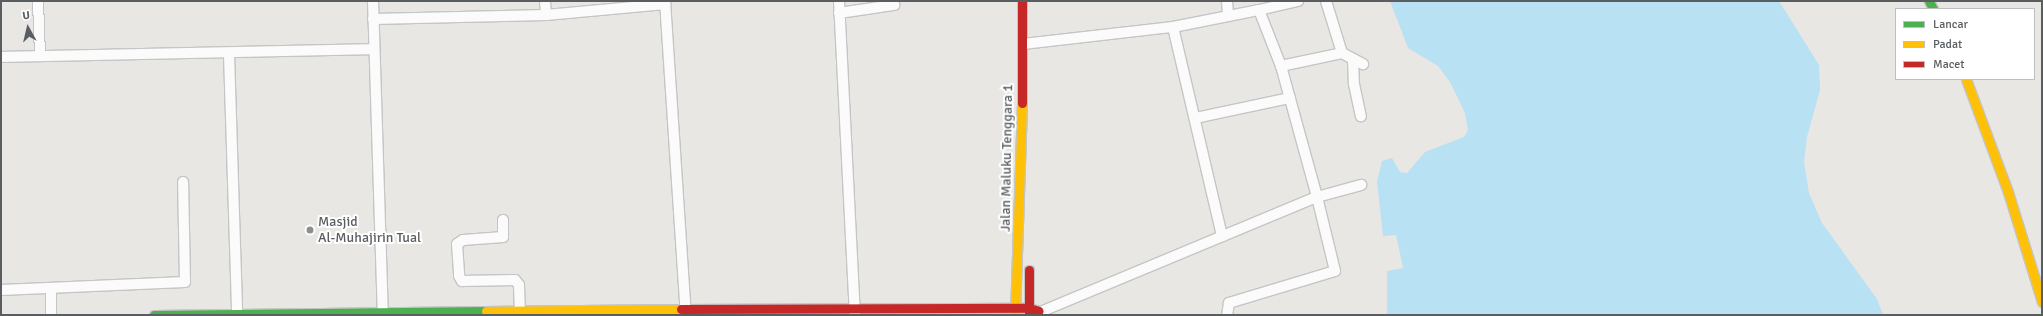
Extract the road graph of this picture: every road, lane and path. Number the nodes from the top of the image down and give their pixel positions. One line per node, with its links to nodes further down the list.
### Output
1 (38, 1): 22 (street)
2 (373, 1): 16 (street)
3 (545, 1): 14 (street)
4 (839, 1): 13 (street)
5 (1022, 1): 18 (main road, Jalan Maluku Tenggara 1)
6 (1032, 1): 18 (main road, Jalan Maluku Tenggara 1)
7 (1227, 1): 15 (street)
8 (1298, 1): 12 (street)
9 (1326, 1): 20 (street)
10 (665, 3): 14 (street); 47 (street)
11 (894, 5): 13 (street)
12 (1259, 10): 15 (street); 26 (street)
13 (839, 14): 43 (street)
14 (546, 15): 16 (street)
15 (1228, 16): 17 (street)
16 (373, 19): 19 (street)
17 (1173, 27): 18 (street); 30 (street)
18 (1028, 44): 31 (main road, Jalan Maluku Tenggara 1); 44 (main road, Jalan Maluku Tenggara 1)
19 (374, 49): 21 (street); 46 (street)
20 (1342, 53): 24 (street); 26 (street)
21 (229, 54): 22 (street); 48 (street)
22 (40, 56): 23 (street)
23 (1, 57)
24 (1353, 59): 25 (street); 29 (street)
25 (1362, 64)
26 (1281, 66): 28 (street)
27 (1966, 80): 40 (main road)
28 (1290, 98): 30 (street); 34 (street)
29 (1361, 116)
30 (1195, 118): 36 (street)
31 (1031, 153)
32 (183, 182): 38 (street)
33 (1361, 185): 34 (street)
34 (1317, 197): 36 (street); 51 (street)
35 (503, 220): 41 (street)
36 (1222, 236): 45 (street)
37 (1029, 263): 45 (main road)
38 (51, 288): 39 (street); 49 (street)
39 (1, 290)
40 (2042, 302)
41 (520, 310): 42 (main road); 46 (main road)
42 (542, 312): 47 (main road)
43 (855, 312): 44 (main road); 47 (main road)
44 (1015, 312): 45 (main road)
45 (1033, 312)
46 (383, 313): 48 (main road)
47 (686, 313)
48 (237, 314): 50 (main road)
49 (50, 315)
50 (154, 315)
51 (1227, 315)

